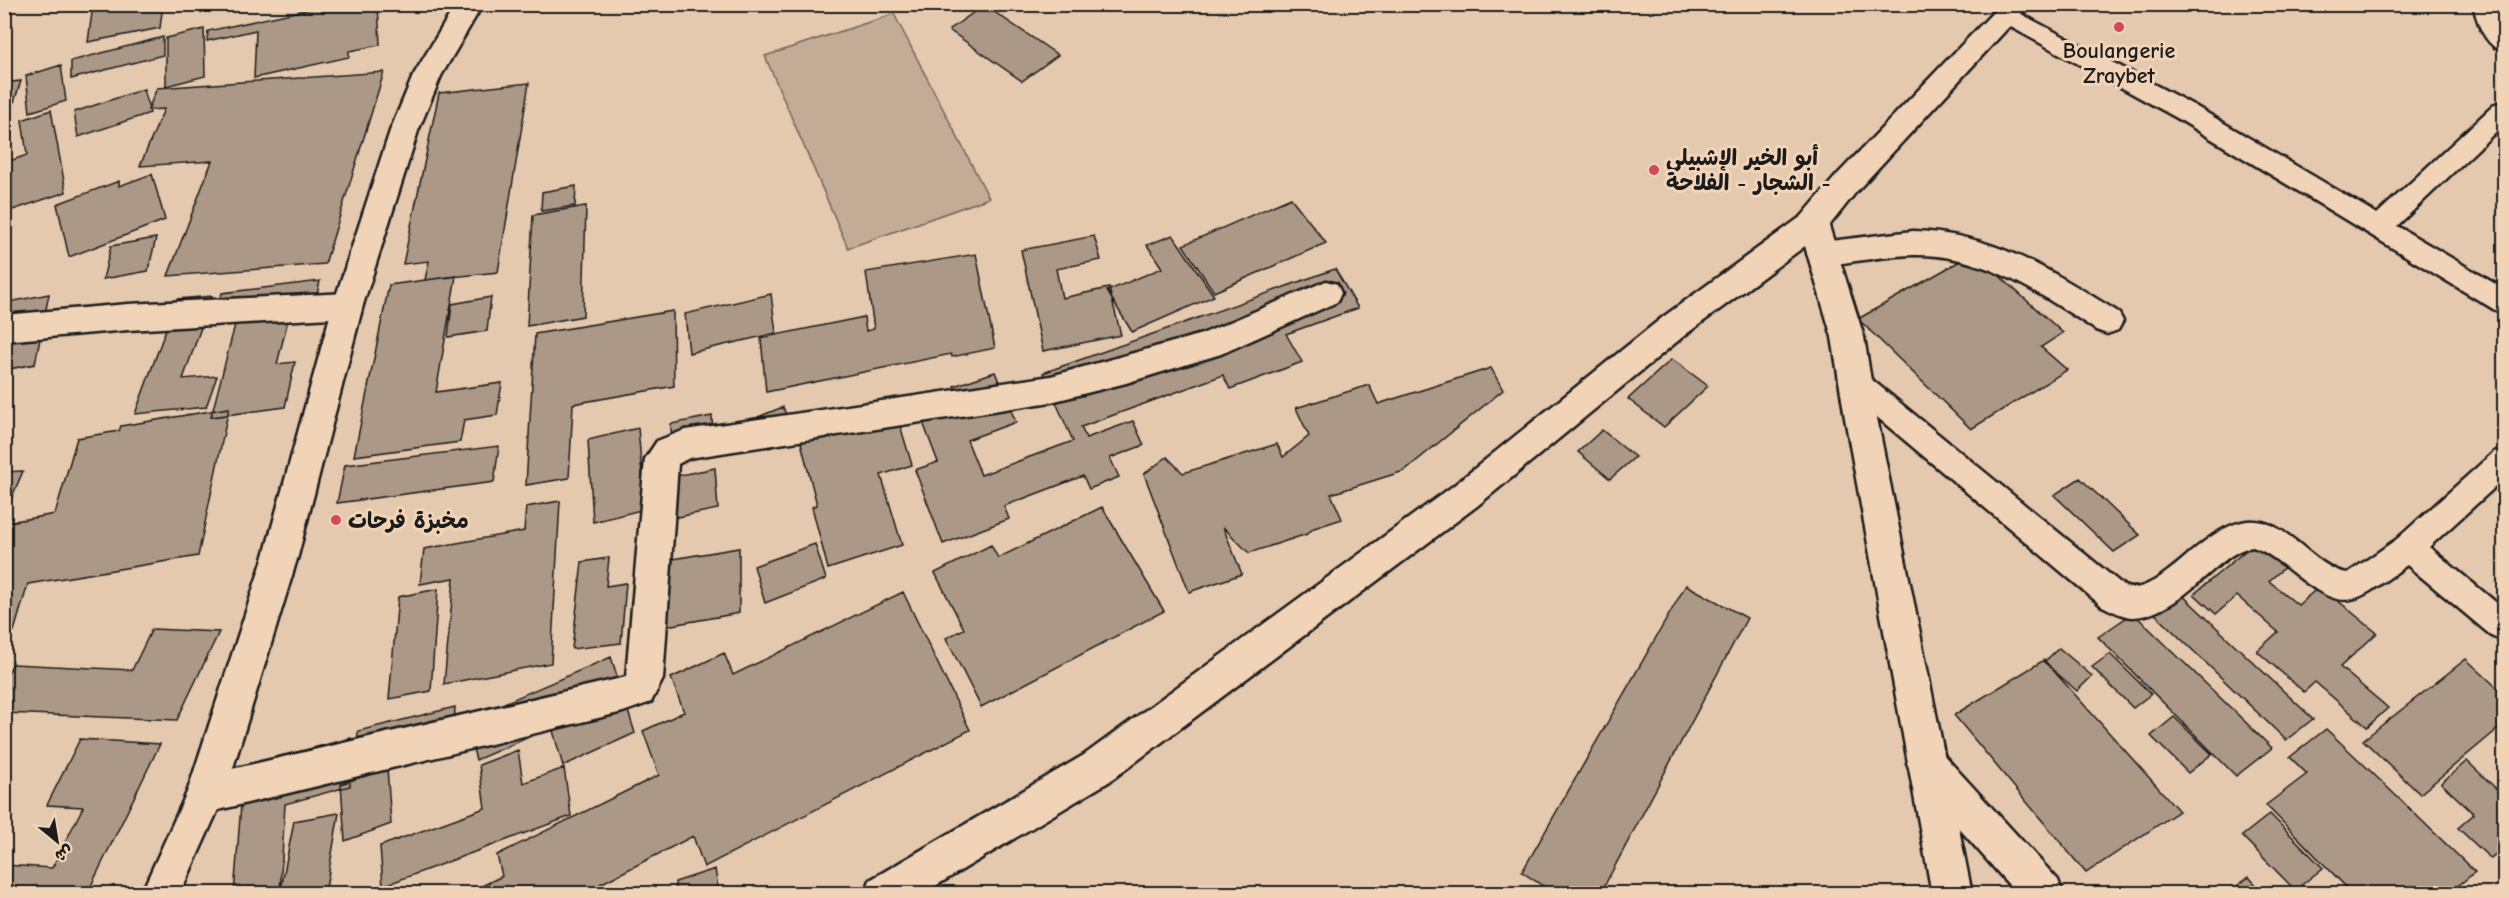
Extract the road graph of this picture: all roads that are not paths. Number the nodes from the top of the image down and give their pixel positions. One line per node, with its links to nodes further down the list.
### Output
1 (470, 4): 10 (street)
2 (2484, 4): 4 (lane)
3 (2013, 10): 6 (lane); 7 (street)
4 (2505, 43)
5 (2505, 110): 6 (lane)
6 (2380, 226): 9 (lane)
7 (1817, 239): 11 (street); 13 (street); 20 (street)
8 (1326, 293): 18 (street)
9 (2505, 302)
10 (348, 305): 12 (street); 18 (street)
11 (2107, 321)
12 (4, 328)
13 (1856, 383): 15 (lane); 17 (street)
14 (2505, 461): 15 (lane)
15 (2408, 548): 16 (lane)
16 (2505, 627)
17 (1926, 763): 21 (street); 22 (street)
18 (206, 794): 19 (street)
19 (160, 894)
20 (885, 894)
21 (1952, 894)
22 (2044, 894)

